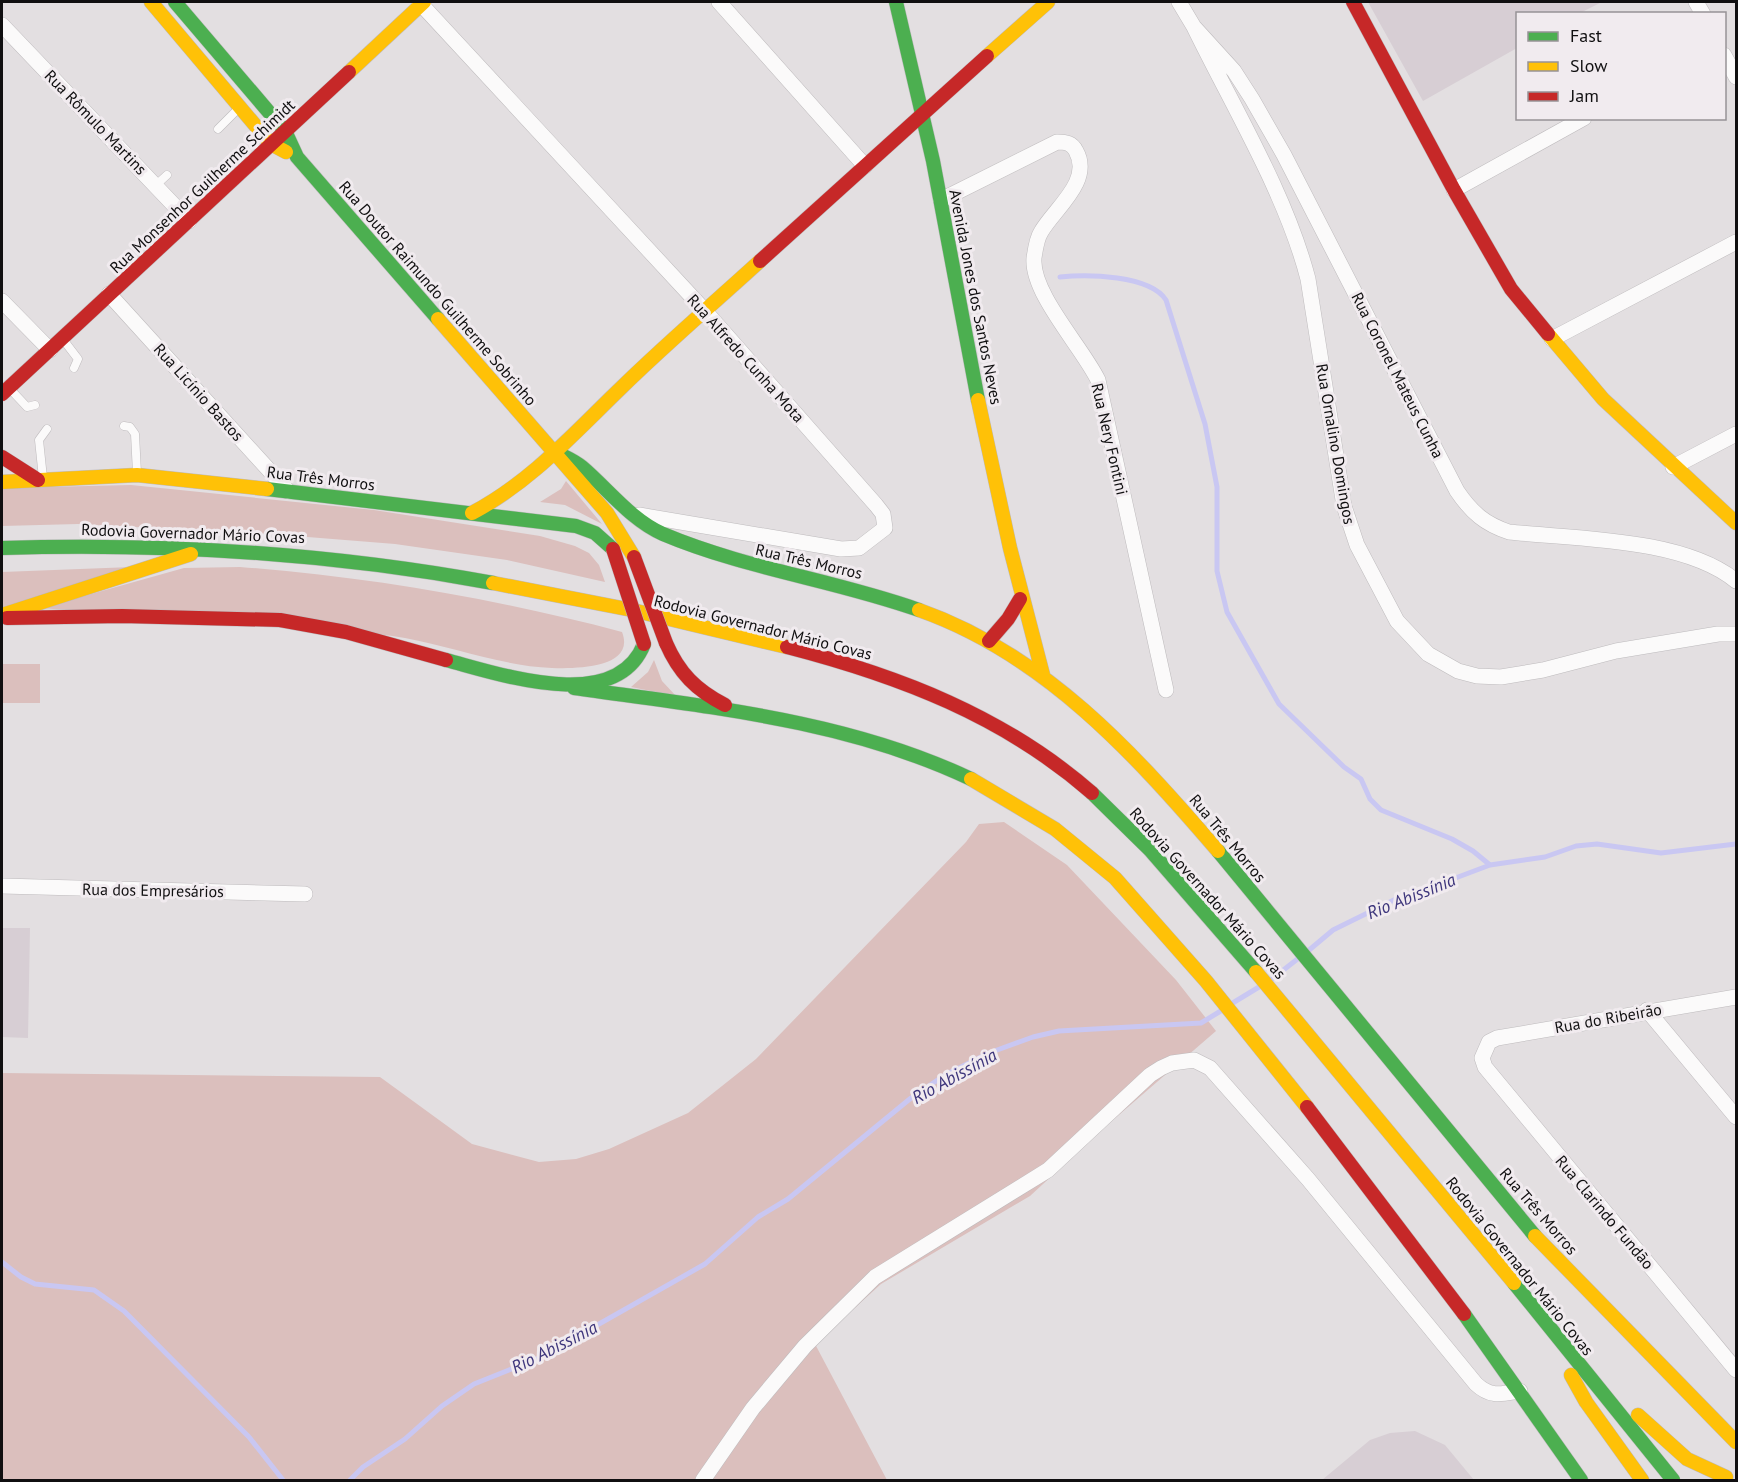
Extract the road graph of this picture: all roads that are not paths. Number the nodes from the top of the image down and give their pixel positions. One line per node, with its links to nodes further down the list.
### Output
1 (151, 2): 13 (main road)
2 (175, 2): 17 (main road, Rua Doutor Raimundo Guilherme Sobrinho)
3 (422, 2): 17 (main road, Rua Monsenhor Guilherme Schimidt); 27 (street, Rua Alfredo Cunha Mota)
4 (719, 2): 20 (street)
5 (896, 2): 14 (main road, Avenida Jones dos Santos Neves)
6 (1048, 2): 14 (main road)
7 (1179, 2): 10 (street, Rua Coronel Mateus Cunha)
8 (1353, 2): 21 (main road)
9 (2, 25): 23 (street, Rua Rômulo Martins)
10 (1194, 27): 51 (street, Rua Coronel Mateus Cunha); 54 (street, Rua Ornalino Domingos)
11 (1726, 57): 12 (street)
12 (1737, 77)
13 (239, 107): 16 (lane); 18 (main road)
14 (922, 112): 20 (main road); 22 (main road, Avenida Jones dos Santos Neves)
15 (1580, 120): 21 (street)
16 (218, 129)
17 (285, 131): 18 (main road, Rua Monsenhor Guilherme Schimidt); 19 (main road, Rua Doutor Raimundo Guilherme Sobrinho)
18 (271, 144): 19 (main road, Rua Doutor Raimundo Guilherme Sobrinho); 23 (main road, Rua Monsenhor Guilherme Schimidt)
19 (297, 157): 37 (main road, Rua Doutor Raimundo Guilherme Sobrinho)
20 (865, 165): 27 (main road)
21 (1454, 190): 29 (main road)
22 (940, 200): 52 (main road, Avenida Jones dos Santos Neves); 58 (street, Rua Nery Fontini)
23 (189, 221): 25 (main road, Rua Monsenhor Guilherme Schimidt)
24 (1737, 242): 29 (street)
25 (109, 294): 28 (main road, Rua Monsenhor Guilherme Schimidt); 43 (street, Rua Licínio Bastos)
26 (2, 301): 30 (street)
27 (705, 311): 37 (main road); 45 (street, Rua Alfredo Cunha Mota)
28 (62, 338): 30 (main road, Rua Monsenhor Guilherme Schimidt); 31 (lane)
29 (1552, 339): 39 (main road)
30 (50, 350): 32 (main road, Rua Monsenhor Guilherme Schimidt)
31 (74, 368)
32 (5, 391): 33 (lane)
33 (35, 405)
34 (124, 426): 40 (lane)
35 (47, 429): 41 (lane)
36 (1737, 434): 39 (street)
37 (554, 451): 44 (main road); 45 (main road, Rua Três Morros); 59 (main road, Rua Doutor Raimundo Guilherme Sobrinho, bridge)
38 (2, 457): 41 (main road)
39 (1673, 467): 46 (main road)
40 (137, 475): 41 (main road, Rua Três Morros); 43 (main road, Rua Três Morros)
41 (40, 480): 42 (main road, Rua Três Morros)
42 (2, 482)
43 (288, 490): 44 (main road, Rua Três Morros)
44 (472, 513): 57 (main road, Rua Três Morros, bridge)
45 (633, 514): 55 (main road, Rua Três Morros)
46 (1737, 523)
47 (2, 540): 48 (main road)
48 (57, 545): 49 (main road, Rodovia Governador Mário Covas); 50 (main road, Rodovia Governador Mário Covas)
49 (212, 547): 53 (main road); 66 (main road, Rodovia Governador Mário Covas)
50 (2, 548)
51 (1737, 581)
52 (1020, 599): 55 (main road); 56 (main road, Avenida Jones dos Santos Neves)
53 (2, 617): 57 (main road, Rua Três Morros)
54 (1737, 634)
55 (989, 641): 56 (main road, Rua Três Morros)
56 (1043, 675): 70 (main road, Rua Três Morros)
57 (566, 687): 59 (main road, Rua Três Morros)
58 (1166, 690)
59 (744, 715): 68 (main road, Rua Três Morros)
60 (2, 886): 61 (street, Rua dos Empresários)
61 (305, 894)
62 (1737, 997): 63 (street, Rua do Ribeirão)
63 (1647, 1010): 64 (street, Rua do Ribeirão); 65 (street)
64 (1484, 1049): 67 (street, Rua Clarindo Fundão)
65 (1737, 1117)
66 (1547, 1325): 69 (main road, Rodovia Governador Mário Covas); 74 (main road)
67 (1737, 1370)
68 (1520, 1391): 72 (street); 73 (main road, Rua Três Morros)
69 (1603, 1393): 71 (main road); 75 (main road, Rodovia Governador Mário Covas)
70 (1737, 1442)
71 (1731, 1478): 76 (main road)
72 (703, 1480)
73 (1581, 1480)
74 (1642, 1480)
75 (1673, 1480)
76 (1708, 1480)

